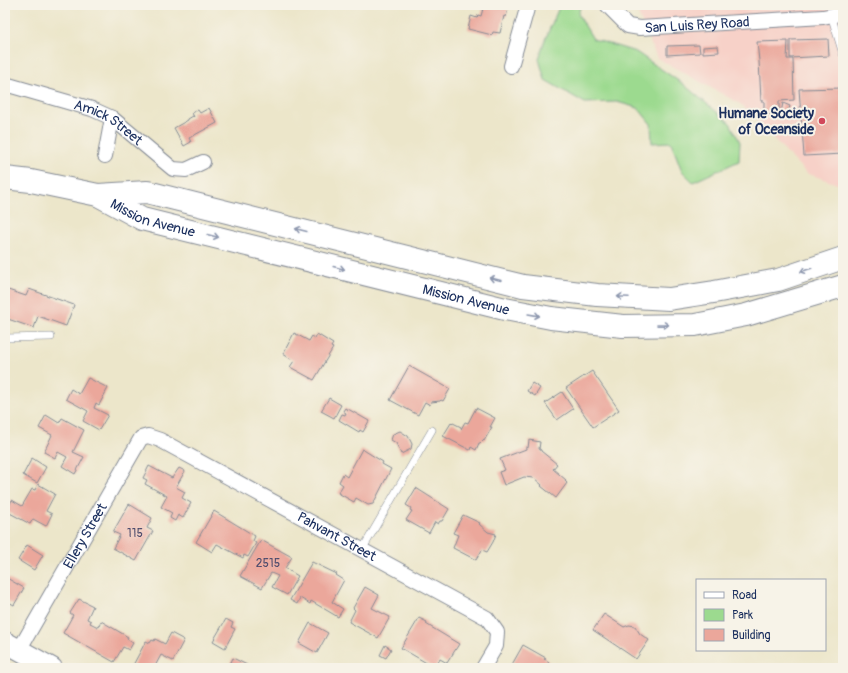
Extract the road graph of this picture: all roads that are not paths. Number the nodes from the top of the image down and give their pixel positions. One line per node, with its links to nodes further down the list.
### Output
1 (528, 5): 5 (street)
2 (607, 5): 3 (street, San Luis Rey Road)
3 (837, 14): 4 (lane)
4 (843, 54)
5 (511, 66)
6 (5, 84): 7 (street, Amick Street)
7 (112, 118): 8 (street); 9 (street, Amick Street)
8 (105, 156)
9 (203, 162)
10 (5, 178): 11 (main road, Mission Avenue)
11 (98, 195): 12 (main road, Mission Avenue, one-way to 11); 13 (main road, Mission Avenue, one-way to 13)
12 (843, 258)
13 (843, 286)
14 (51, 337): 15 (lane)
15 (5, 338)
16 (432, 430): 18 (lane)
17 (160, 440): 18 (street, Pahvant Street); 19 (street, Ellery Street)
18 (362, 550): 21 (street, Pahvant Street)
19 (12, 646): 20 (main road)
20 (52, 668)
21 (483, 668)

